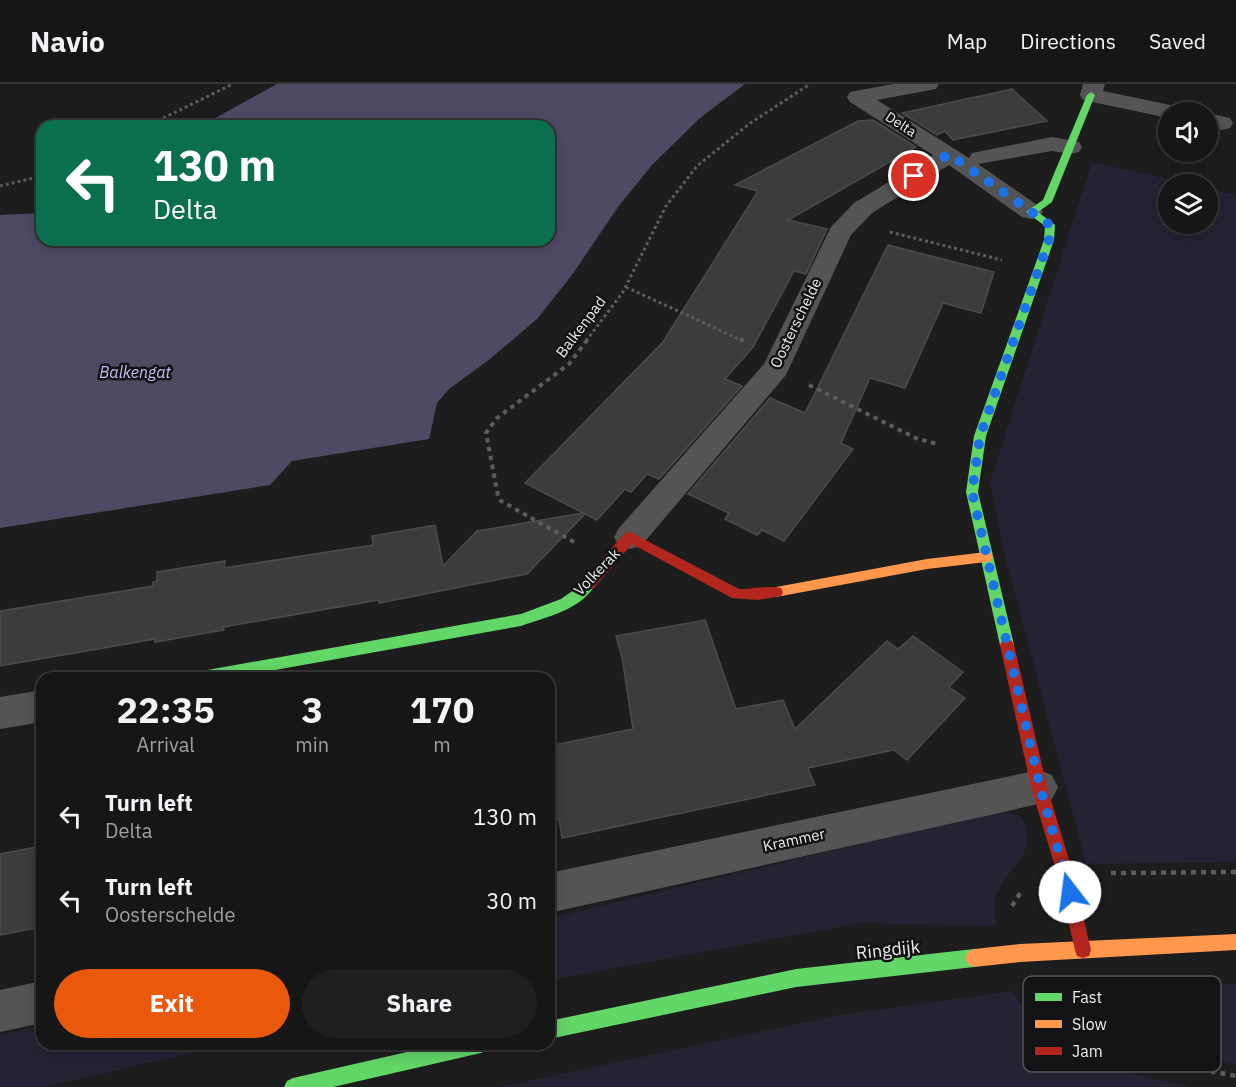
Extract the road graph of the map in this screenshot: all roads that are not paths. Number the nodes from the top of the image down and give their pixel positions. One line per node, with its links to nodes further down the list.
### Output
1 (928, 84): 5 (street, Delta)
2 (1093, 89): 3 (street); 4 (street)
3 (1158, 108)
4 (1071, 147): 6 (street); 7 (street)
5 (949, 154): 7 (street, Delta); 8 (street, Oosterschelde)
6 (980, 158)
7 (1031, 212): 9 (street)
8 (630, 537): 9 (street, Volkerak); 10 (street, Volkerak)
9 (986, 557): 13 (street)
10 (230, 672)
11 (36, 707): 12 (street)
12 (0, 713)
13 (1040, 787): 14 (street, Krammer); 16 (street)
14 (555, 892)
15 (1236, 942): 16 (street, Ringdijk)
16 (1083, 950): 19 (street, Ringdijk)
17 (36, 1003): 18 (street)
18 (0, 1011)
19 (555, 1029)
20 (455, 1050): 21 (street)
21 (293, 1087)

